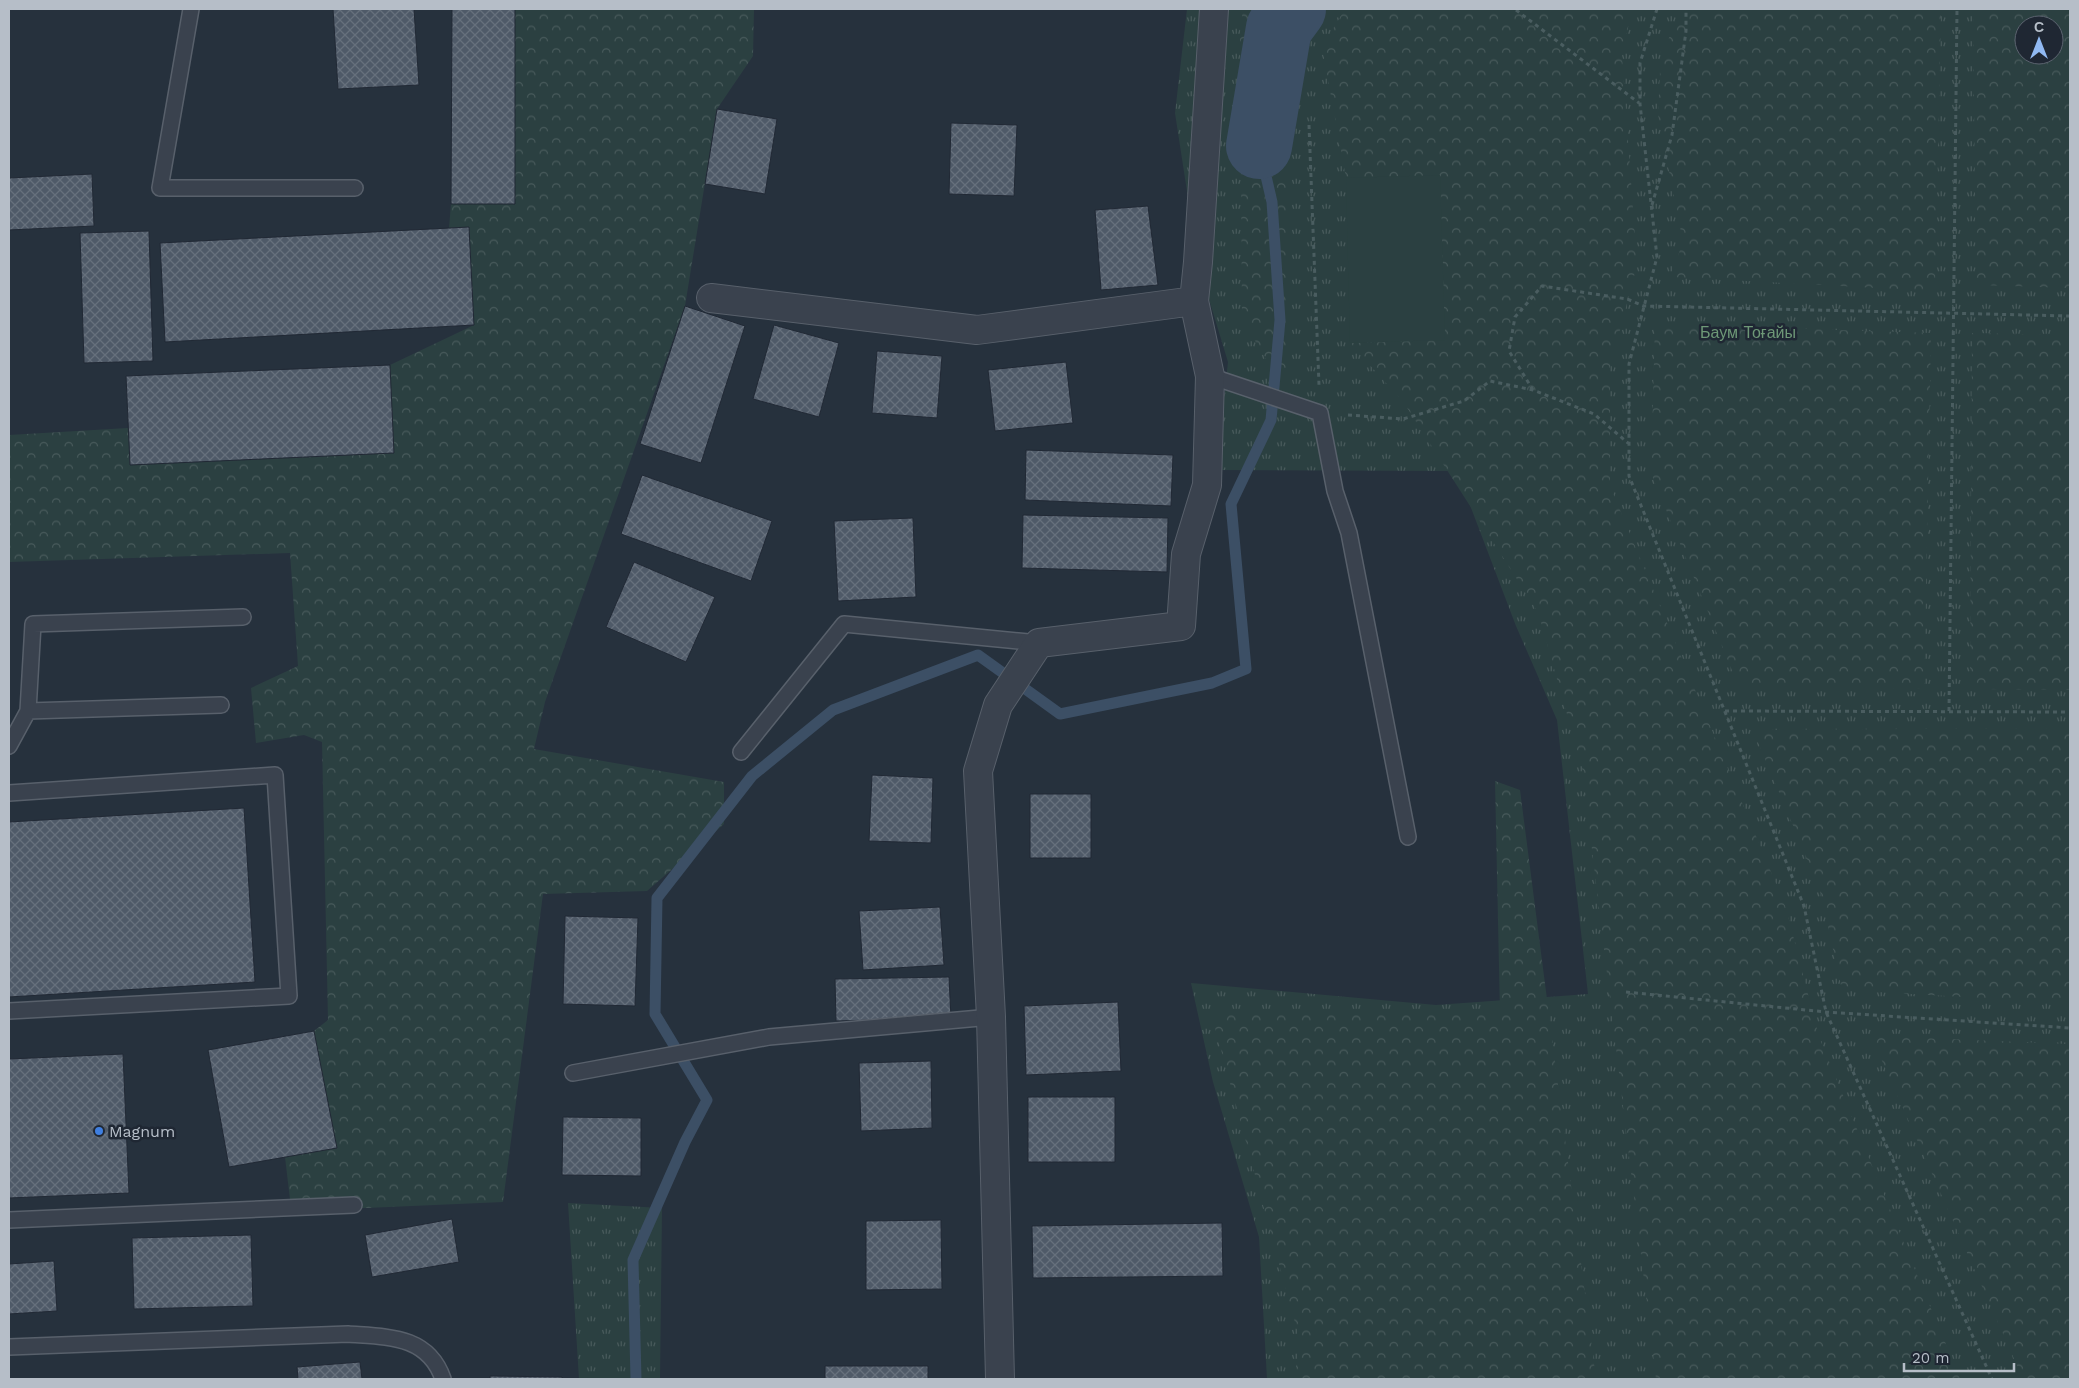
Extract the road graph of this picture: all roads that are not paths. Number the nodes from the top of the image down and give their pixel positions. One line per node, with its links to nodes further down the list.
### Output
1 (191, 9): 3 (lane)
2 (1214, 9): 5 (street)
3 (355, 188)
4 (711, 298): 5 (street)
5 (1194, 302): 6 (street)
6 (1210, 376): 8 (street); 14 (lane)
7 (243, 617): 10 (lane)
8 (1038, 643): 12 (lane); 16 (street)
9 (221, 705): 10 (lane)
10 (28, 711): 11 (lane)
11 (9, 746)
12 (741, 752)
13 (9, 793): 15 (lane)
14 (1408, 837)
15 (9, 1011)
16 (991, 1017): 17 (lane); 22 (street)
17 (573, 1073)
18 (354, 1205): 19 (lane)
19 (9, 1220)
20 (9, 1347): 21 (lane)
21 (442, 1379)
22 (1000, 1379)

